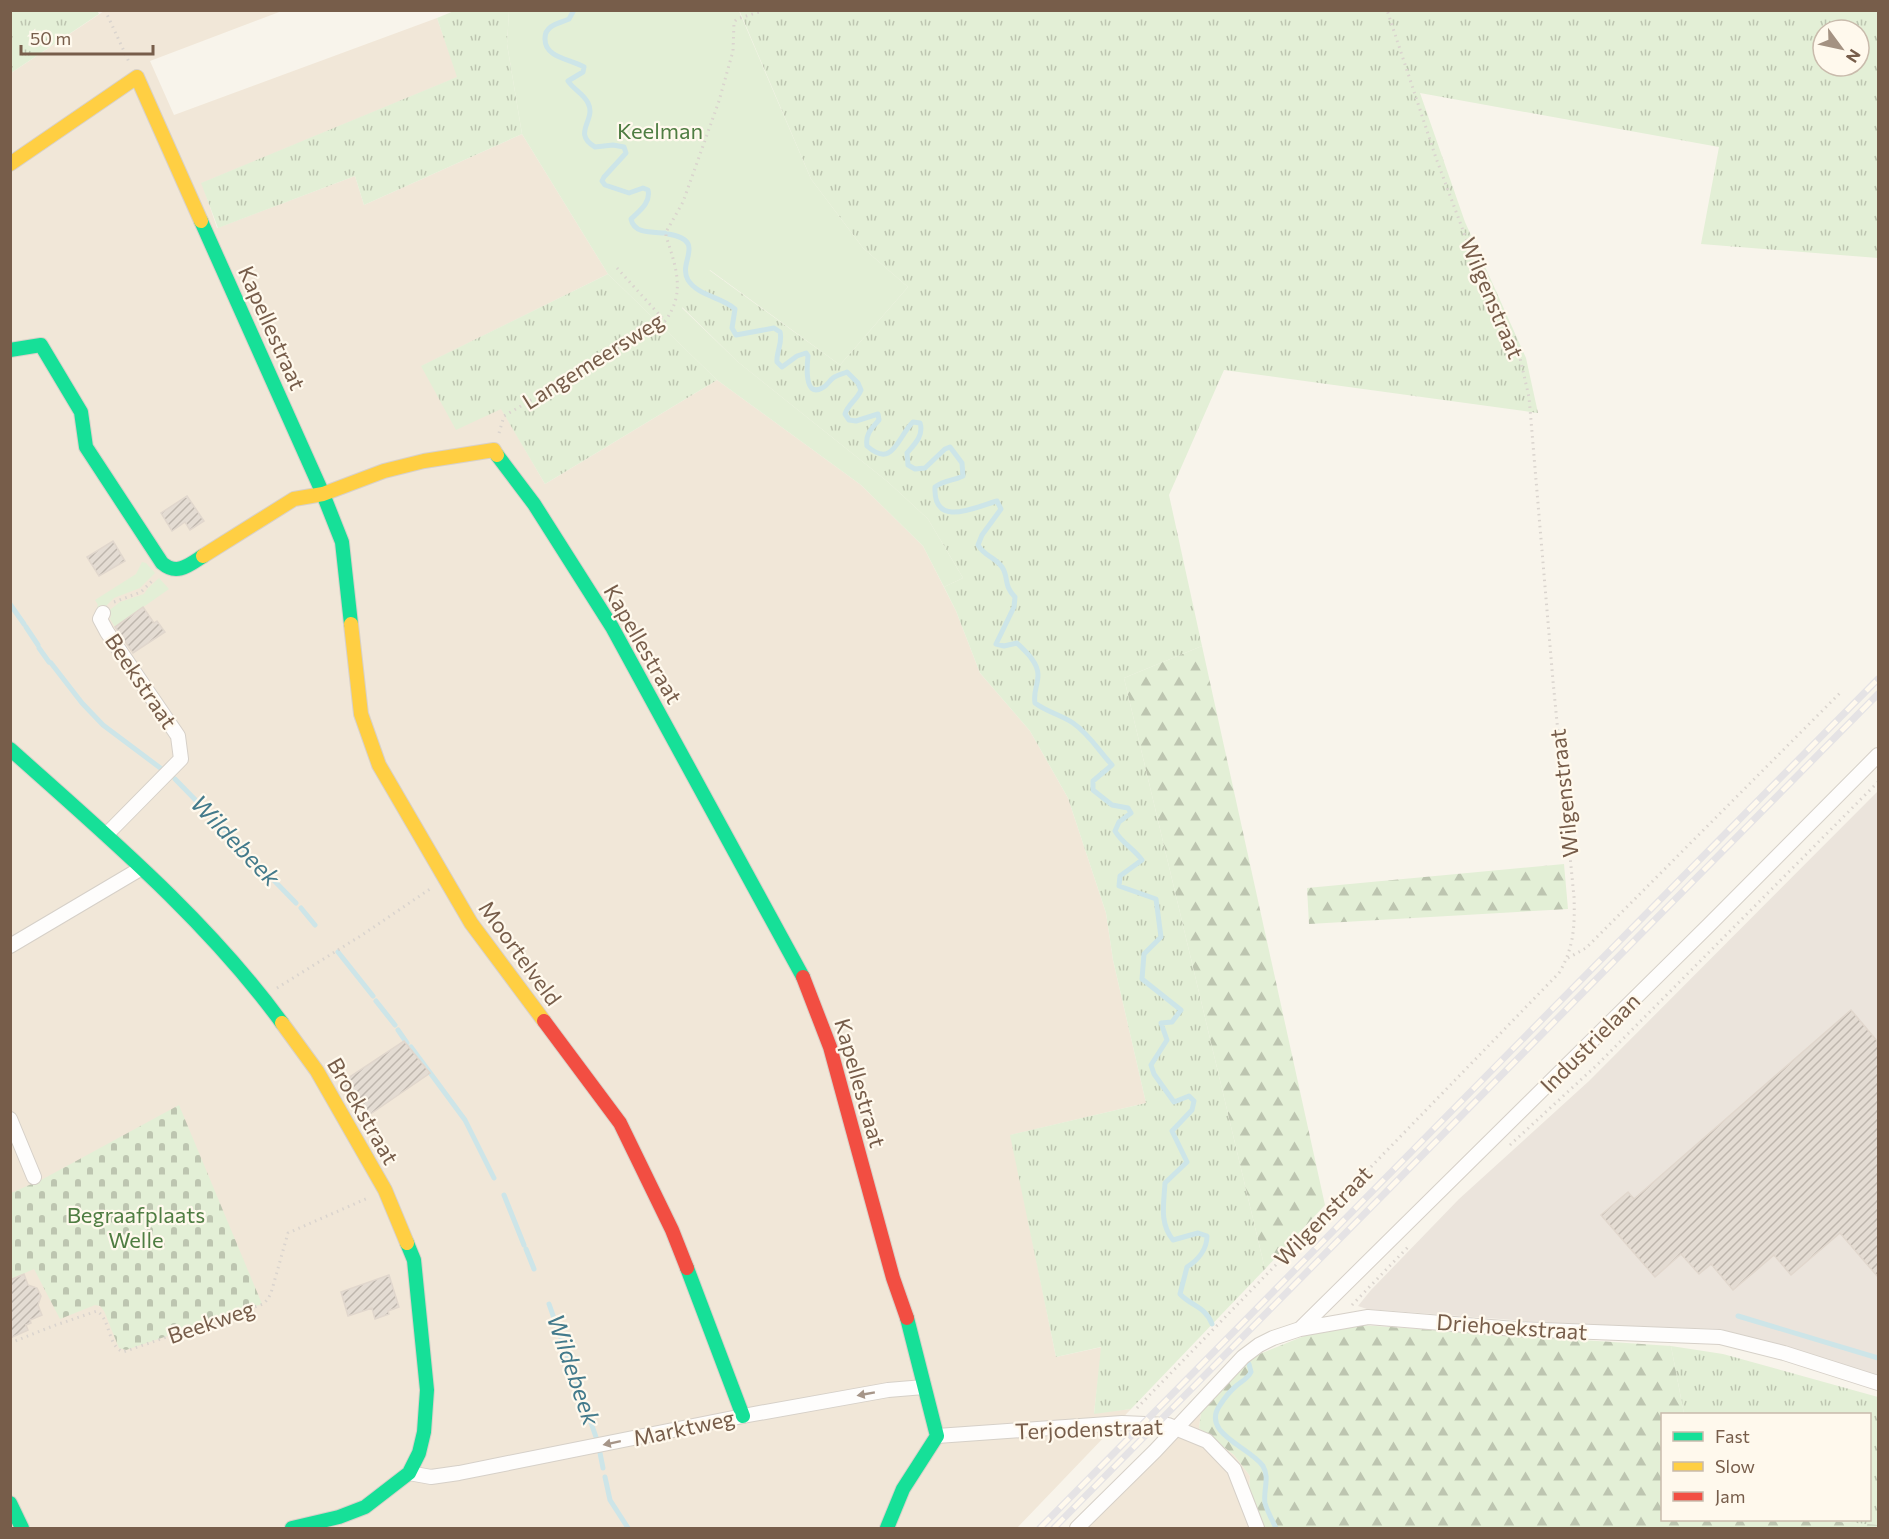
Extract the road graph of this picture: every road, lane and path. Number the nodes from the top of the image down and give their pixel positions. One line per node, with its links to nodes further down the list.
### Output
1 (105, 10): 4 (path)
2 (765, 10): 7 (path, Langemeersweg)
3 (1388, 10): 21 (path, Wilgenstraat)
4 (136, 77): 5 (street); 10 (street, Kapellestraat)
5 (10, 164)
6 (616, 268): 7 (path)
7 (664, 321): 9 (path, Langemeersweg)
8 (10, 350): 11 (street)
9 (494, 450): 10 (street); 32 (street, Kapellestraat)
10 (323, 494): 11 (street); 19 (street, Moortelveld)
11 (166, 568): 12 (path, Beekstraat)
12 (103, 612): 17 (street, Beekstraat)
13 (1840, 693): 21 (path)
14 (10, 749): 17 (street, Broekstraat)
15 (1878, 755): 29 (street, Industrielaan)
16 (1878, 782): 24 (path)
17 (106, 835): 18 (street, Broekstraat)
18 (140, 869): 20 (street); 22 (street, Broekstraat)
19 (444, 878): 22 (path); 33 (street, Moortelveld)
20 (10, 946)
21 (1568, 958): 34 (path, Wilgenstraat)
22 (263, 997): 26 (street, Broekstraat)
23 (10, 1119): 25 (street)
24 (1507, 1149)
25 (34, 1177)
26 (384, 1190): 30 (path, Beekweg); 37 (street, Broekstraat)
27 (1410, 1245): 28 (path)
28 (1335, 1321): 29 (street, Driehoekstraat); 31 (street, Driehoekstraat)
29 (1300, 1329): 35 (street, Driehoekstraat)
30 (10, 1343)
31 (1878, 1383)
32 (924, 1387): 33 (street, Marktweg, one-way to 33); 36 (street, Kapellestraat)
33 (743, 1416): 37 (street, Marktweg, one-way to 37)
34 (1122, 1423): 35 (street, Terjodenstraat); 36 (street, Terjodenstraat)
35 (1176, 1427): 42 (street, Driehoekstraat); 43 (street, Terjodenstraat)
36 (937, 1436): 41 (street)
37 (409, 1473): 40 (street, Broekstraat)
38 (10, 1503): 39 (street)
39 (22, 1528)
40 (292, 1528)
41 (887, 1528)
42 (1077, 1528)
43 (1257, 1528)

